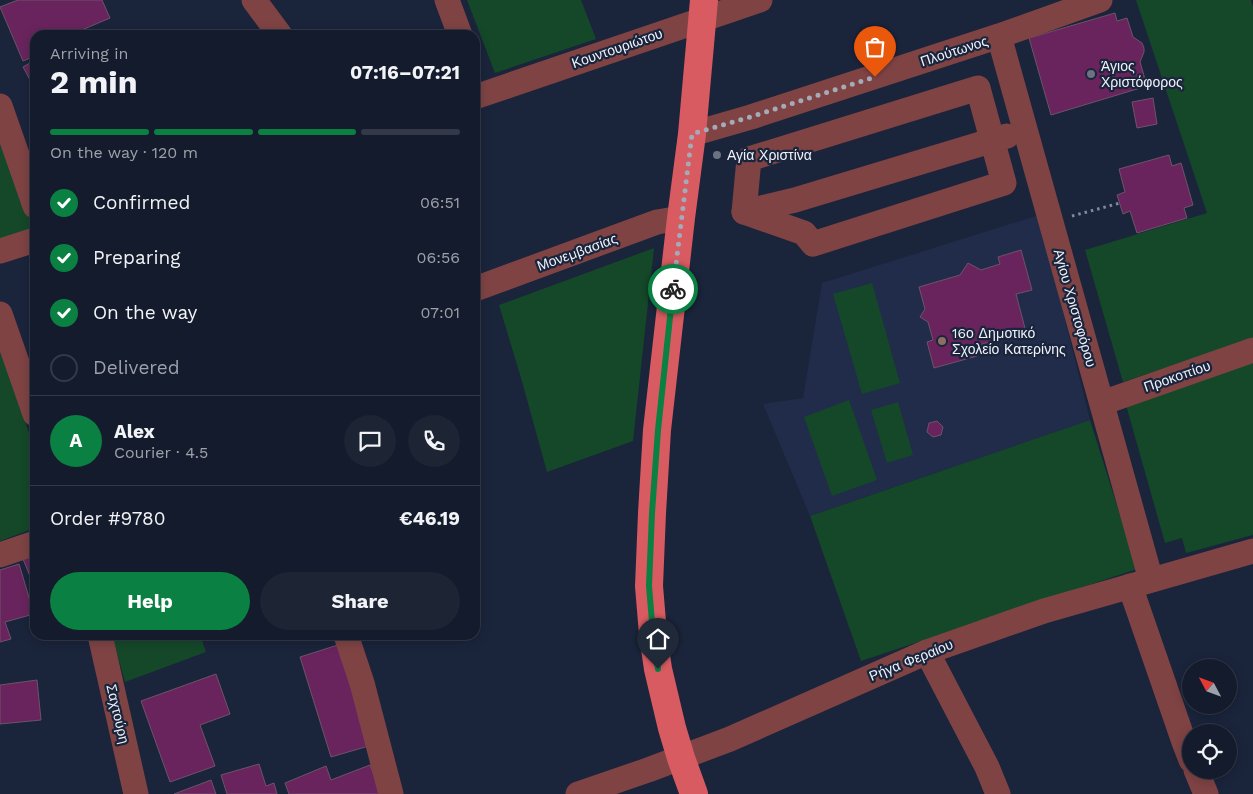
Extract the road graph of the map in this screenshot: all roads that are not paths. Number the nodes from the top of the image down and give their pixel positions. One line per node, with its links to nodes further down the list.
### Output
1 (254, 0): 6 (street)
2 (447, 0): 7 (street)
3 (760, 0): 5 (street, Κουντουριώτου)
4 (1100, 0): 8 (street, Πλούτωνος)
5 (703, 10): 9 (street, Κουντουριώτου); 13 (main road)
6 (276, 30)
7 (458, 30)
8 (999, 36): 11 (street, Πλούτωνος); 12 (street, Αγίου Χριστοφόρου)
9 (480, 88)
10 (0, 106): 16 (street)
11 (750, 117): 13 (street, Πλούτωνος); 15 (street)
12 (1026, 130): 14 (street); 27 (street, Αγίου Χριστοφόρου)
13 (692, 134): 19 (main road)
14 (992, 140): 15 (street); 17 (street); 20 (street)
15 (762, 154): 18 (street)
16 (30, 192)
17 (795, 200): 18 (street); 20 (street)
18 (744, 212): 20 (street)
19 (681, 218): 23 (street, Μονεμβασίας); 36 (main road)
20 (804, 234)
21 (30, 242): 22 (street)
22 (0, 251)
23 (480, 287)
24 (0, 314): 26 (street)
25 (1253, 350): 27 (street, Προκοπίου)
26 (30, 400)
27 (1102, 403): 31 (street, Αγίου Χριστοφόρου)
28 (30, 545): 30 (street)
29 (1253, 551): 31 (street, Ρήγα Φεραίου)
30 (0, 555)
31 (1141, 583): 34 (street, Ρήγα Φεραίου); 35 (street, Αγίου Χριστοφόρου)
32 (101, 640): 38 (street, Σαχτούρη)
33 (348, 640): 39 (street)
34 (926, 652): 36 (street, Ρήγα Φεραίου); 42 (street)
35 (1182, 735)
36 (681, 758): 40 (street, Ρήγα Φεραίου); 41 (main road)
37 (1200, 779): 43 (street)
38 (136, 794)
39 (391, 794)
40 (578, 794)
41 (694, 794)
42 (998, 794)
43 (1206, 794)

